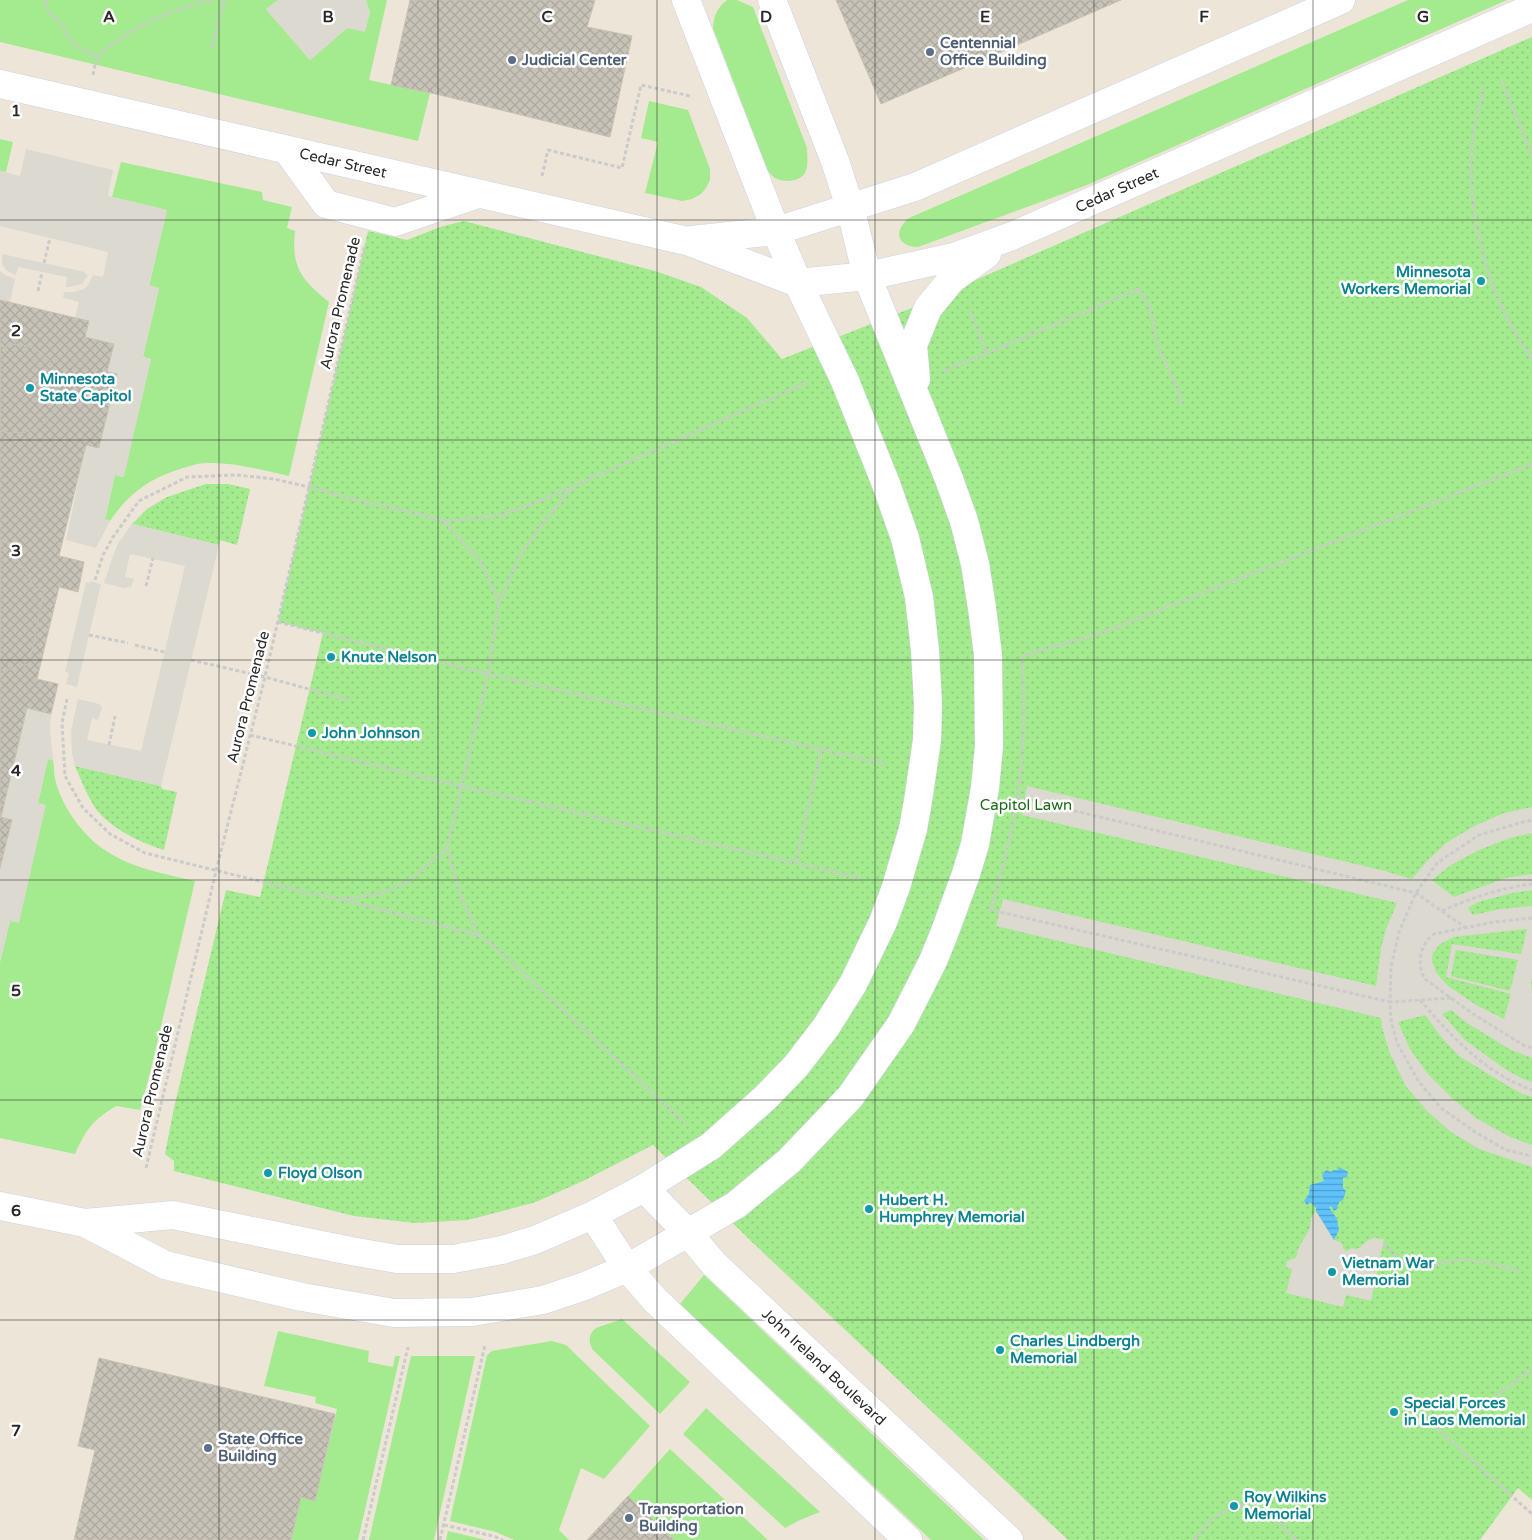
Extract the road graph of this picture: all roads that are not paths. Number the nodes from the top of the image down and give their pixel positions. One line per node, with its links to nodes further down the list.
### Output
1 (686, 0): 9 (street)
2 (772, 0): 8 (street)
3 (1341, 0): 8 (street, Cedar Street)
4 (1532, 8): 10 (street, Cedar Street)
5 (0, 84): 6 (street, Cedar Street)
6 (287, 150): 7 (street, Cedar Street); 7 (street)
7 (478, 194): 11 (street, Cedar Street)
8 (850, 207): 9 (street, Cedar Street); 12 (street)
9 (776, 231): 11 (street, Cedar Street); 13 (street)
10 (1012, 236): 12 (street, Cedar Street); 14 (street)
11 (687, 241): 13 (street, Cedar Street)
12 (867, 276): 13 (street, Cedar Street); 14 (street)
13 (798, 283): 15 (street)
14 (917, 400): 19 (street)
15 (644, 1188): 17 (street); 19 (street, John Ireland Boulevard)
16 (0, 1206): 18 (street)
17 (593, 1215): 18 (street); 20 (street)
18 (86, 1223): 20 (street)
19 (688, 1232): 20 (street); 22 (street, John Ireland Boulevard)
20 (627, 1268): 21 (street)
21 (908, 1540)
22 (1009, 1540)

